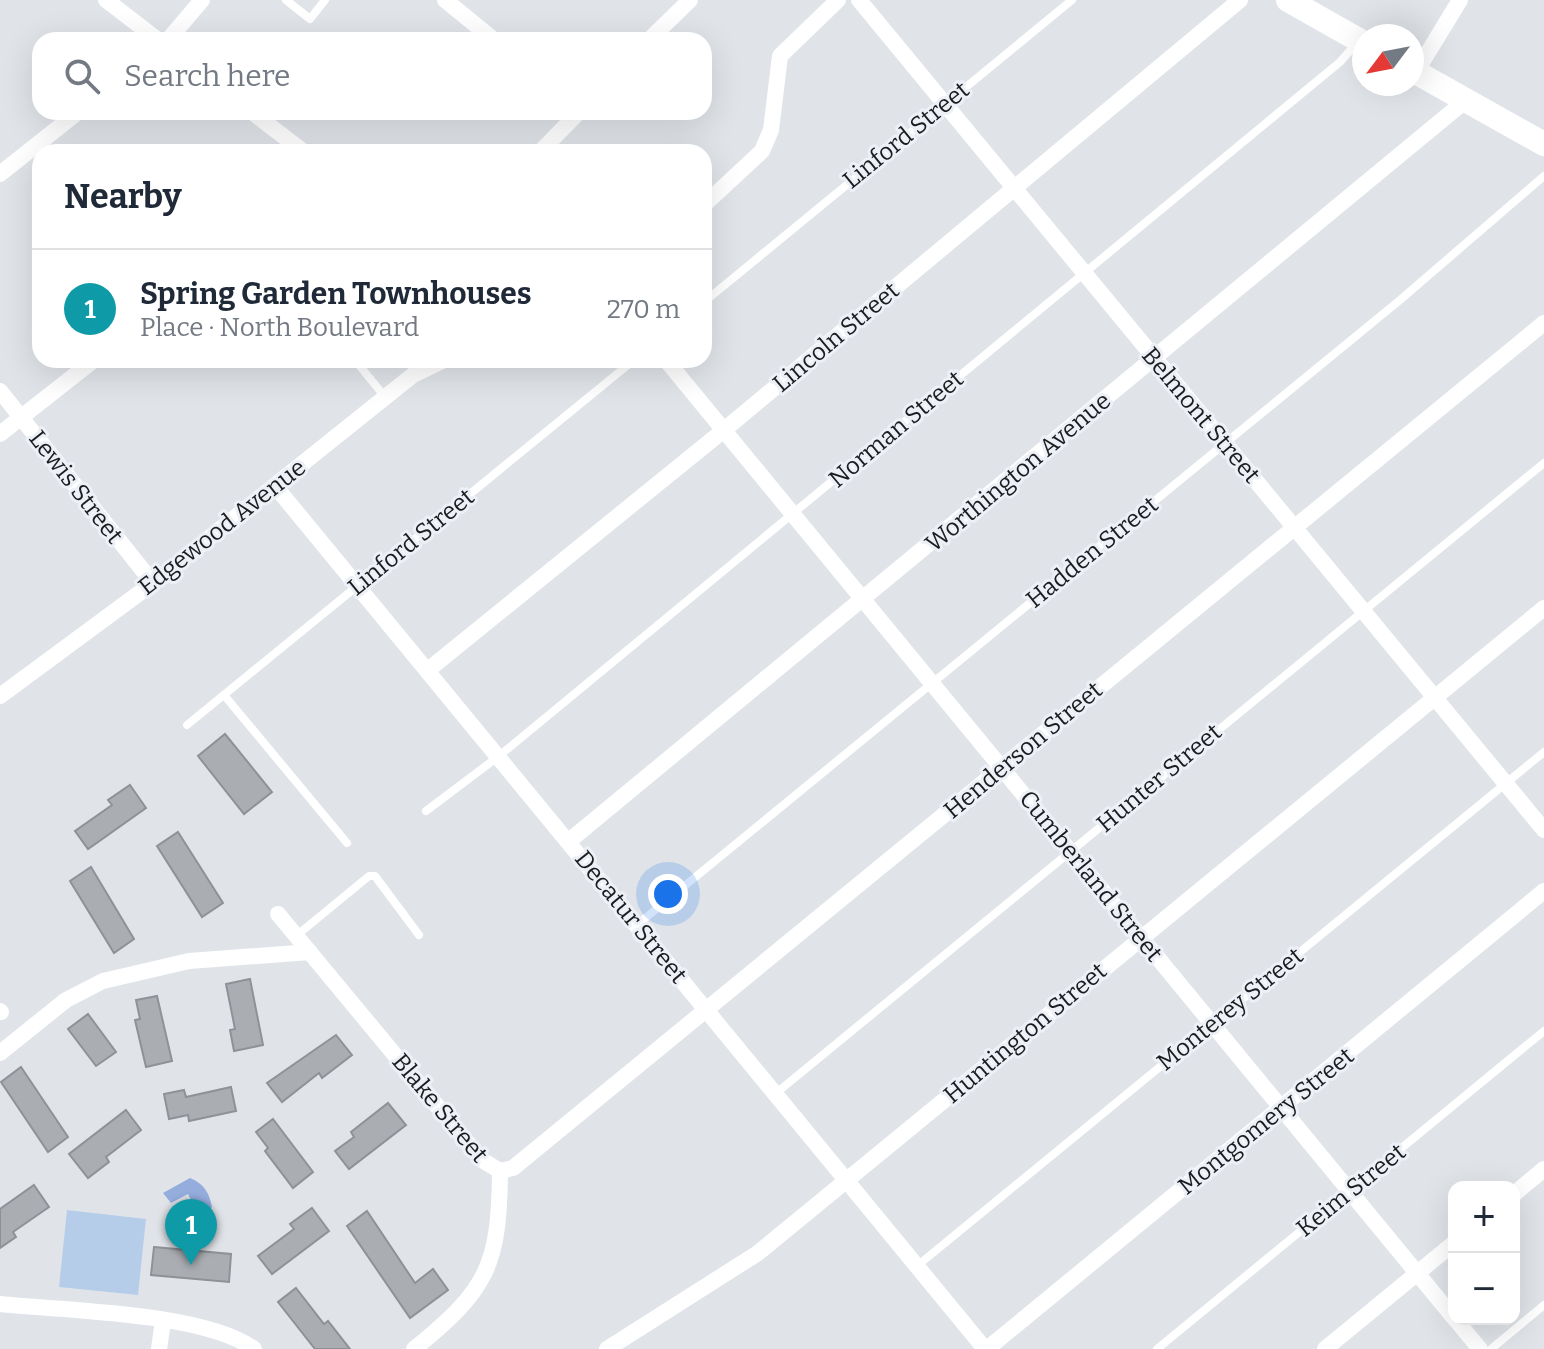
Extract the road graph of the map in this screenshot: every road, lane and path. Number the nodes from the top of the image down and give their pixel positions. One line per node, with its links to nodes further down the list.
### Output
1 (106, 0): 13 (street)
2 (202, 0): 14 (street)
3 (286, 0): 4 (lane)
4 (325, 0)
5 (446, 0): 15 (street)
6 (690, 0): 16 (street)
7 (838, 0): 34 (street)
8 (859, 0): 22 (street, Belmont Street)
9 (1072, 0): 22 (lane, Linford Street)
10 (1240, 0): 33 (street, Lincoln Street)
11 (1288, 0): 17 (main road)
12 (1460, 0): 19 (street)
13 (148, 32)
14 (175, 32)
15 (481, 32)
16 (657, 32)
17 (1352, 37)
18 (1352, 51): 35 (lane, Norman Street)
19 (1424, 56)
20 (1424, 77): 21 (main road)
21 (1465, 101): 29 (main road); 38 (street, Worthington Avenue)
22 (944, 104): 33 (street, Belmont Street); 36 (lane, Linford Street)
23 (68, 120): 26 (street)
24 (262, 120): 27 (street)
25 (571, 120): 28 (street)
26 (38, 144)
27 (294, 144)
28 (548, 144)
29 (1544, 144)
30 (32, 149): 31 (street)
31 (0, 174)
32 (1544, 176): 49 (lane, Hadden Street)
33 (1014, 189): 35 (street, Belmont Street); 47 (street, Lincoln Street)
34 (712, 198)
35 (1084, 273): 38 (street, Belmont Street); 52 (lane, Norman Street)
36 (712, 295)
37 (1544, 323): 53 (street, Henderson Street)
38 (1155, 358): 49 (street, Belmont Street); 56 (street, Worthington Avenue)
39 (84, 368): 46 (street)
40 (361, 368): 45 (lane)
41 (421, 368): 45 (street, Edgewood Avenue)
42 (624, 368): 55 (lane, Linford Street)
43 (673, 368): 47 (street, Cumberland Street)
44 (0, 391): 46 (street, Lewis Street)
45 (385, 398): 51 (street, Edgewood Avenue)
46 (21, 417): 48 (street); 54 (street, Lewis Street)
47 (724, 430): 52 (street, Cumberland Street); 59 (street, Lincoln Street)
48 (0, 434)
49 (1224, 443): 53 (street, Belmont Street); 60 (lane, Hadden Street)
50 (1544, 463): 58 (lane, Hunter Street)
51 (275, 486): 54 (street, Edgewood Avenue); 55 (street, Decatur Street)
52 (793, 515): 56 (street, Cumberland Street); 66 (lane, Norman Street)
53 (1294, 528): 58 (street, Belmont Street); 67 (street, Henderson Street)
54 (153, 583): 62 (street, Edgewood Avenue)
55 (358, 585): 59 (street, Decatur Street); 61 (lane, Linford Street)
56 (863, 600): 60 (street, Cumberland Street); 71 (street, Worthington Avenue)
57 (1544, 608): 63 (street, Huntington Street)
58 (1362, 610): 63 (street, Belmont Street); 73 (lane, Hunter Street)
59 (428, 670): 66 (street, Decatur Street)
60 (932, 683): 67 (street, Cumberland Street); 76 (lane, Hadden Street)
61 (224, 695): 64 (lane, Linford Street); 72 (lane)
62 (0, 696)
63 (1435, 698): 68 (street, Belmont Street); 79 (street, Huntington Street)
64 (187, 725)
65 (1544, 752): 68 (lane, Monterey Street)
66 (499, 756): 69 (lane, Norman Street); 71 (street, Decatur Street)
67 (1002, 768): 73 (street, Cumberland Street); 81 (street, Henderson Street)
68 (1505, 784): 70 (street, Belmont Street); 82 (lane, Monterey Street)
69 (426, 811)
70 (1544, 830)
71 (569, 841): 76 (street, Decatur Street)
72 (347, 843)
73 (1071, 852): 79 (street, Cumberland Street); 85 (lane, Hunter Street)
74 (1544, 891): 86 (street, Montgomery Street)
75 (278, 914): 78 (street, Blake Street)
76 (638, 924): 81 (street, Decatur Street)
77 (419, 935): 78 (lane)
78 (296, 936): 80 (street, Blake Street)
79 (1141, 937): 82 (street, Cumberland Street); 89 (street, Huntington Street)
80 (310, 952): 84 (street); 88 (street, Blake Street)
81 (708, 1011): 85 (street, Decatur Street); 88 (street, Henderson Street)
82 (1212, 1023): 86 (street, Cumberland Street); 93 (lane, Monterey Street)
83 (1544, 1031): 91 (lane, Keim Street)
84 (0, 1053)
85 (775, 1094): 89 (street, Decatur Street)
86 (1282, 1109): 91 (street, Cumberland Street); 104 (street, Montgomery Street)
87 (1544, 1169): 90 (street)
88 (500, 1171): 102 (street, Blake Street)
89 (847, 1181): 93 (street, Decatur Street); 103 (street, Huntington Street)
90 (1520, 1189)
91 (1350, 1191): 94 (street, Cumberland Street); 105 (lane, Keim Street)
92 (1448, 1248): 94 (street)
93 (917, 1266): 104 (street, Decatur Street)
94 (1417, 1273): 97 (street, Cumberland Street); 106 (street)
95 (0, 1304): 98 (street)
96 (1544, 1305): 108 (lane)
97 (1448, 1311)
98 (163, 1321): 100 (street); 101 (street)
99 (1460, 1325): 107 (street, Cumberland Street)
100 (159, 1349)
101 (254, 1349)
102 (414, 1349)
103 (607, 1349)
104 (986, 1349)
105 (1157, 1349)
106 (1325, 1349)
107 (1480, 1349)
108 (1491, 1349)

